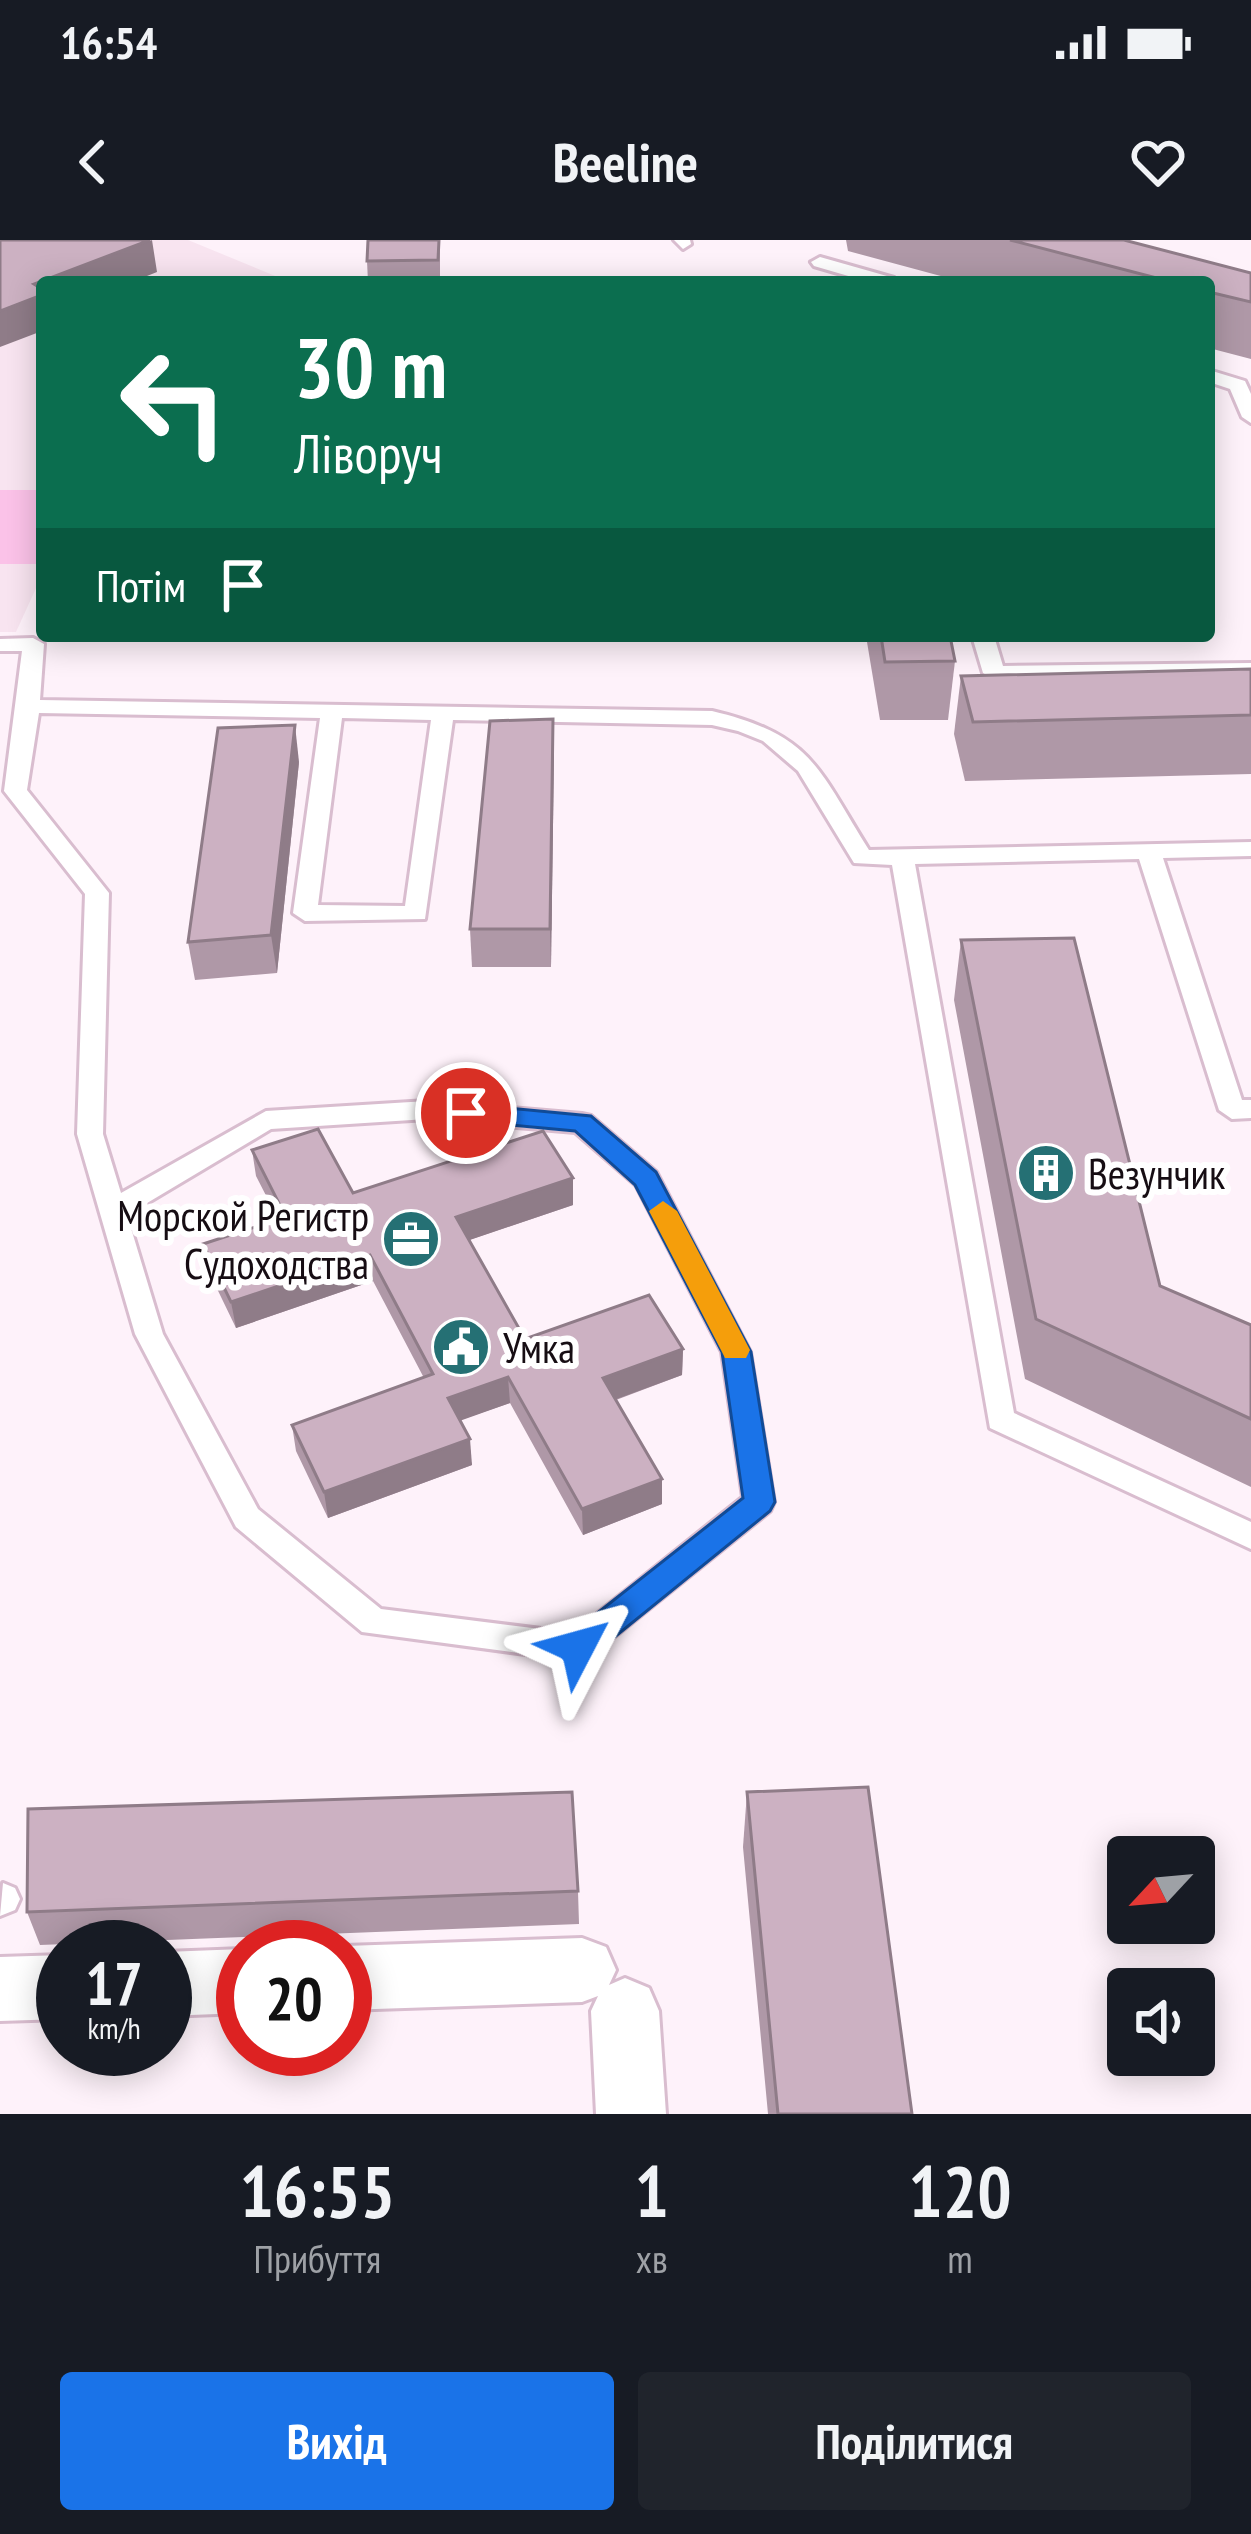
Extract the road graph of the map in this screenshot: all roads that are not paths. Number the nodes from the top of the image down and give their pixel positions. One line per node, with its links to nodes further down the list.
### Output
1 (815, 240): 2 (lane)
2 (820, 262): 3 (lane); 4 (lane)
3 (822, 276)
4 (868, 276)
5 (1215, 378): 6 (lane)
6 (1251, 417)
7 (985, 642): 9 (lane)
8 (0, 645): 10 (lane)
9 (1251, 669)
10 (29, 706): 11 (lane); 17 (lane)
11 (332, 710): 12 (lane); 12 (lane)
12 (443, 712): 15 (lane)
13 (1251, 849): 14 (lane)
14 (1149, 852): 15 (lane); 16 (lane)
15 (902, 857): 18 (lane)
16 (1251, 1109)
17 (112, 1211): 17 (lane)
18 (1251, 1536)
19 (372, 1979): 22 (street)
20 (36, 1988): 21 (street)
21 (0, 1989)
22 (632, 2114)

